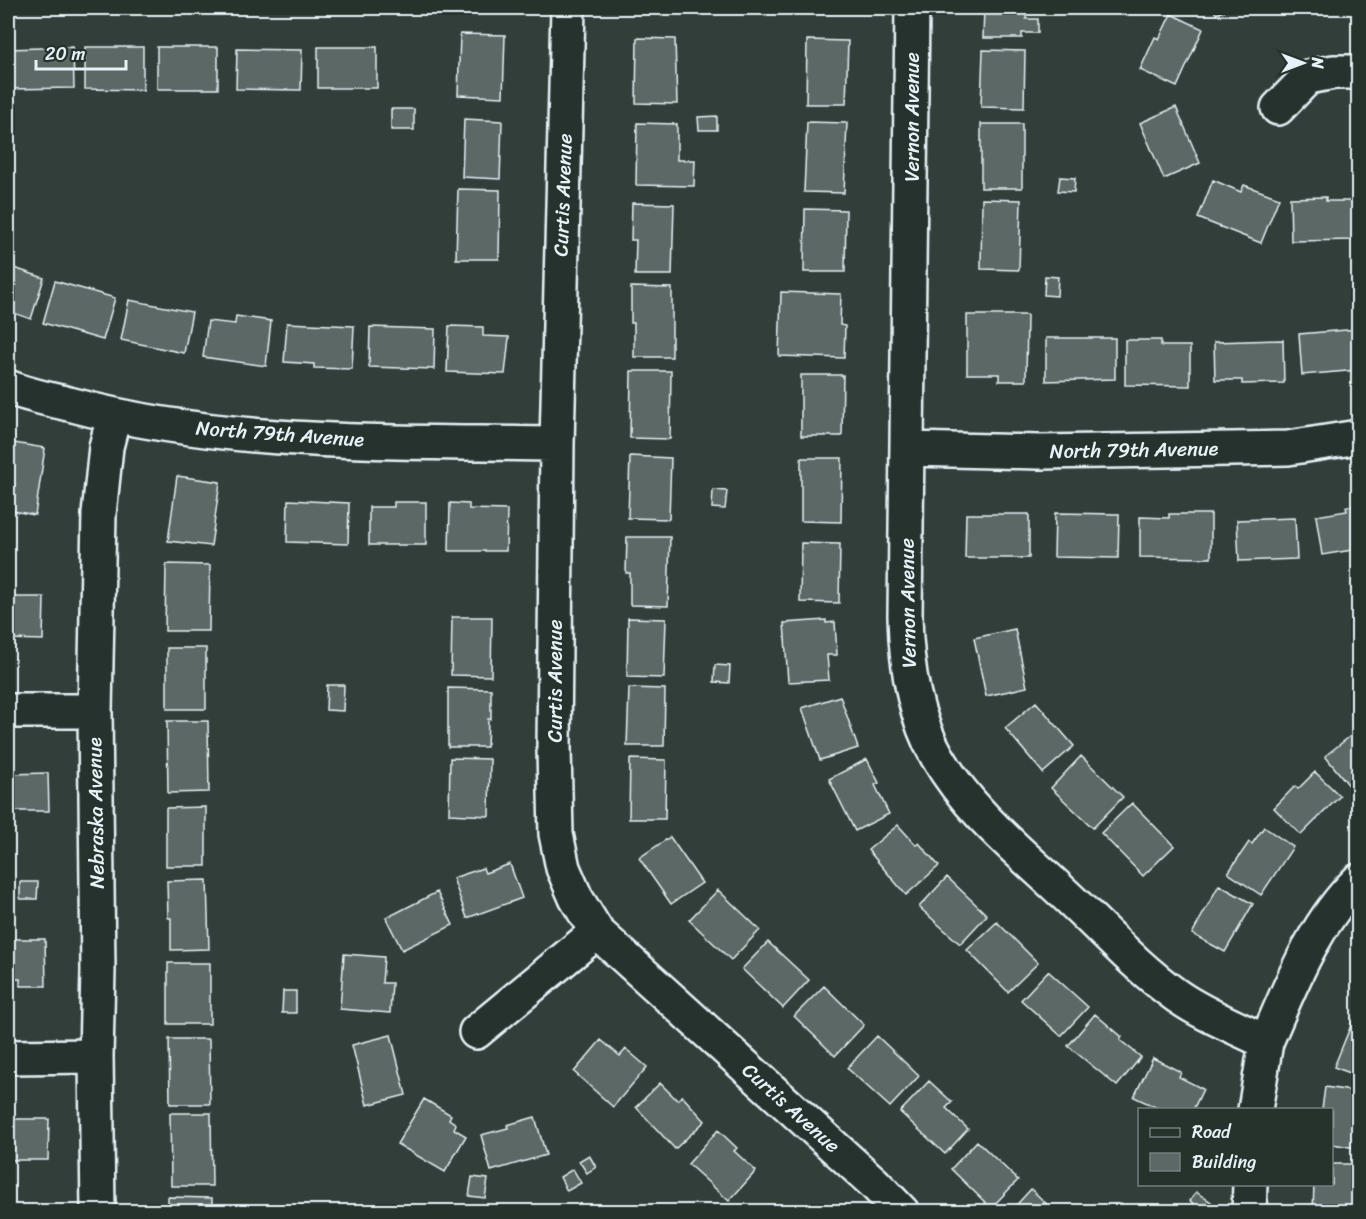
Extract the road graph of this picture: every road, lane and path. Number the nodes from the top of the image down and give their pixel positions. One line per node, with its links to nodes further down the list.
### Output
1 (568, 8): 8 (street, Curtis Avenue)
2 (912, 8): 9 (street, Vernon Avenue)
3 (1359, 72): 4 (street)
4 (1278, 108)
5 (8, 387): 6 (street, North 79th Avenue)
6 (114, 416): 8 (street, North 79th Avenue); 11 (street, Nebraska Avenue)
7 (1359, 438): 9 (street, North 79th Avenue)
8 (556, 444): 13 (street, Curtis Avenue)
9 (908, 449): 15 (street, Vernon Avenue)
10 (8, 711): 11 (street)
11 (94, 711): 16 (street, Nebraska Avenue)
12 (1359, 881): 15 (street)
13 (597, 932): 14 (street); 21 (street, Curtis Avenue)
14 (476, 1032)
15 (1266, 1042): 18 (street)
16 (96, 1056): 17 (street); 20 (street, Nebraska Avenue)
17 (8, 1057)
18 (1255, 1108)
19 (1250, 1186): 22 (street)
20 (98, 1212)
21 (902, 1212)
22 (1249, 1212)

